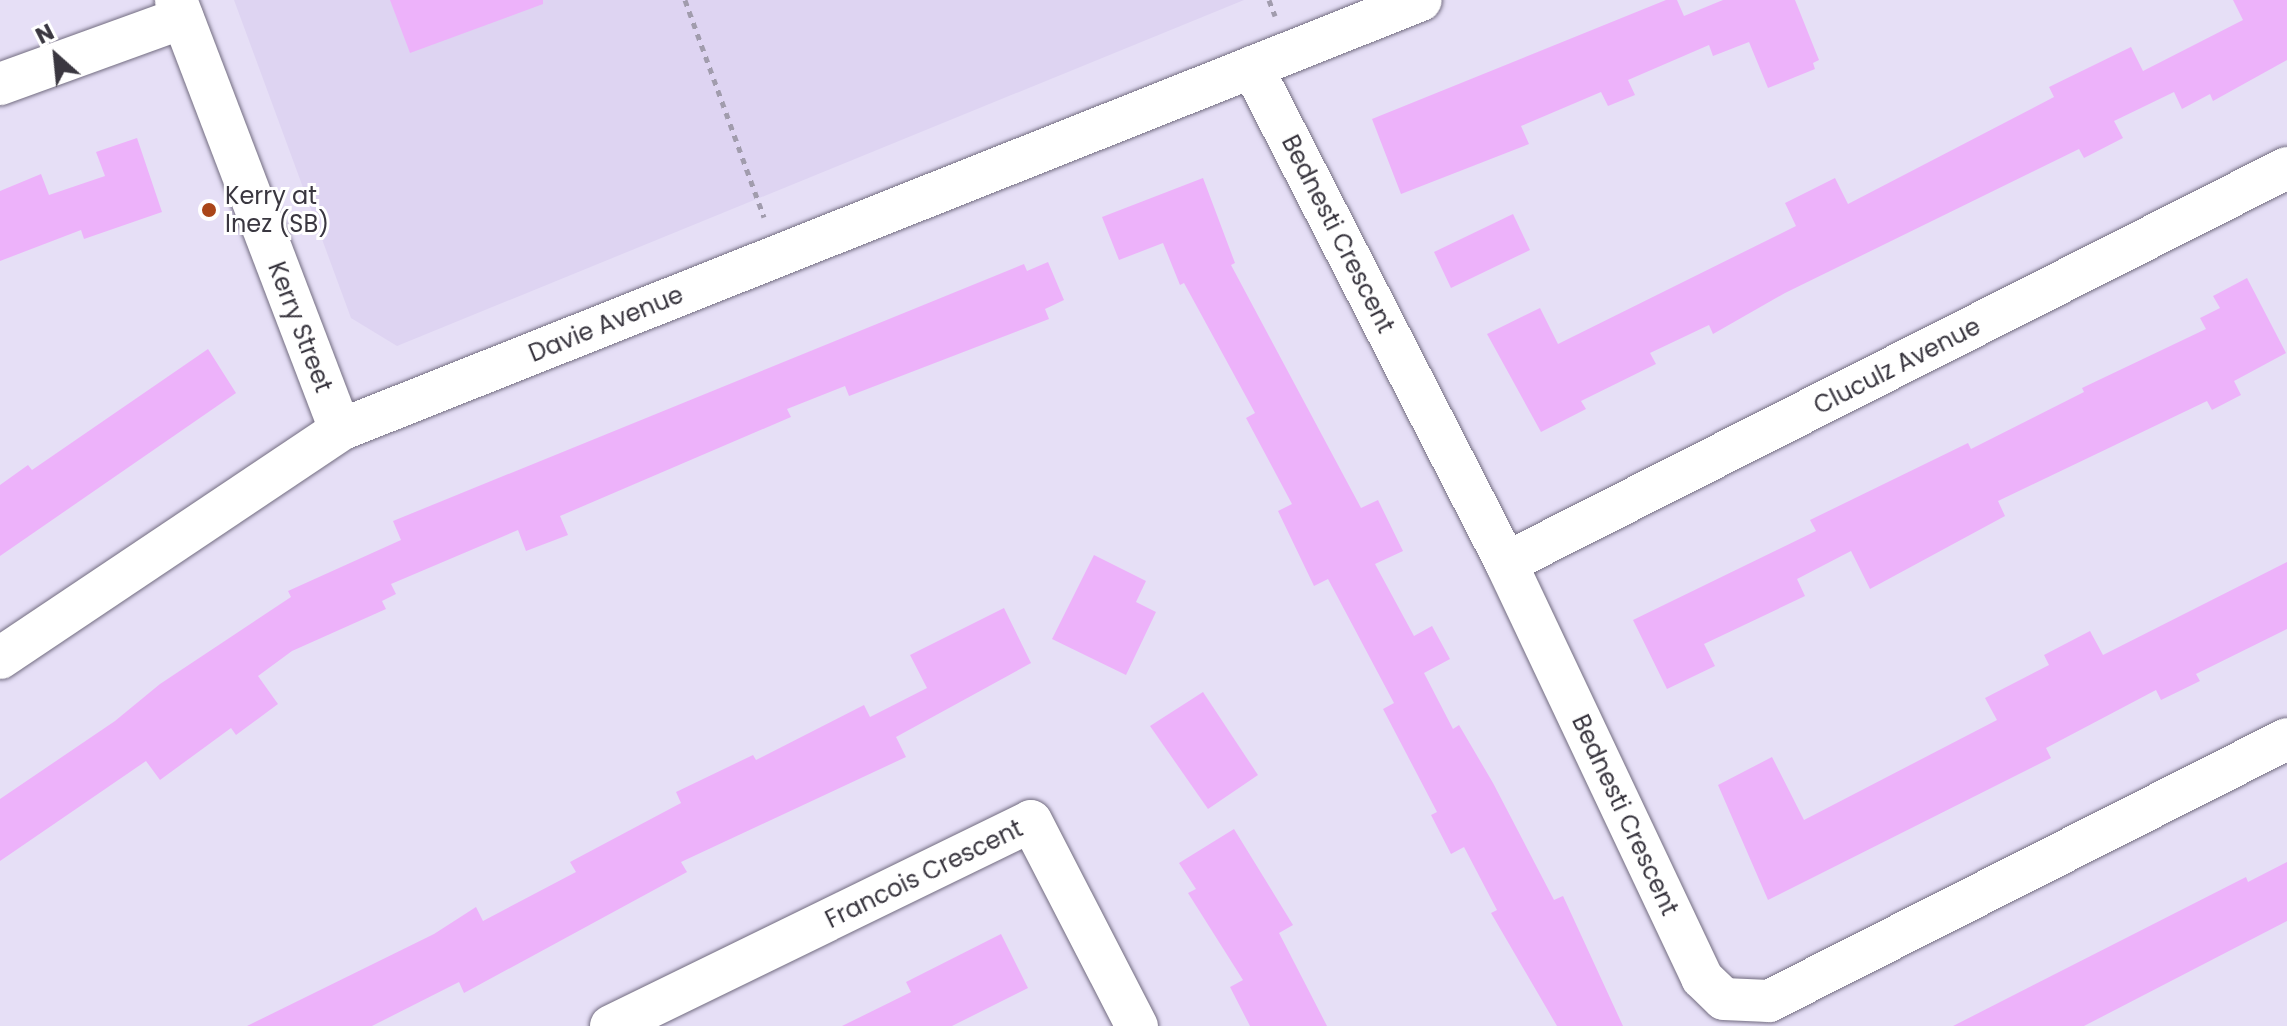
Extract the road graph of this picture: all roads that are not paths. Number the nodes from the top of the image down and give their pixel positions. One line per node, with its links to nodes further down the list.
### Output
1 (1421, 0): 3 (street, Davie Avenue)
2 (179, 9): 4 (street); 6 (street, Kerry Street)
3 (1252, 67): 6 (street, Davie Avenue); 7 (street, Bednesti Crescent)
4 (0, 84)
5 (2287, 168): 7 (street, Cluculz Avenue)
6 (340, 430): 8 (street, Davie Avenue)
7 (1506, 563): 9 (street, Bednesti Crescent)
8 (0, 658)
9 (2287, 739)
10 (611, 1026): 11 (street, Francois Crescent)
11 (1137, 1026)

